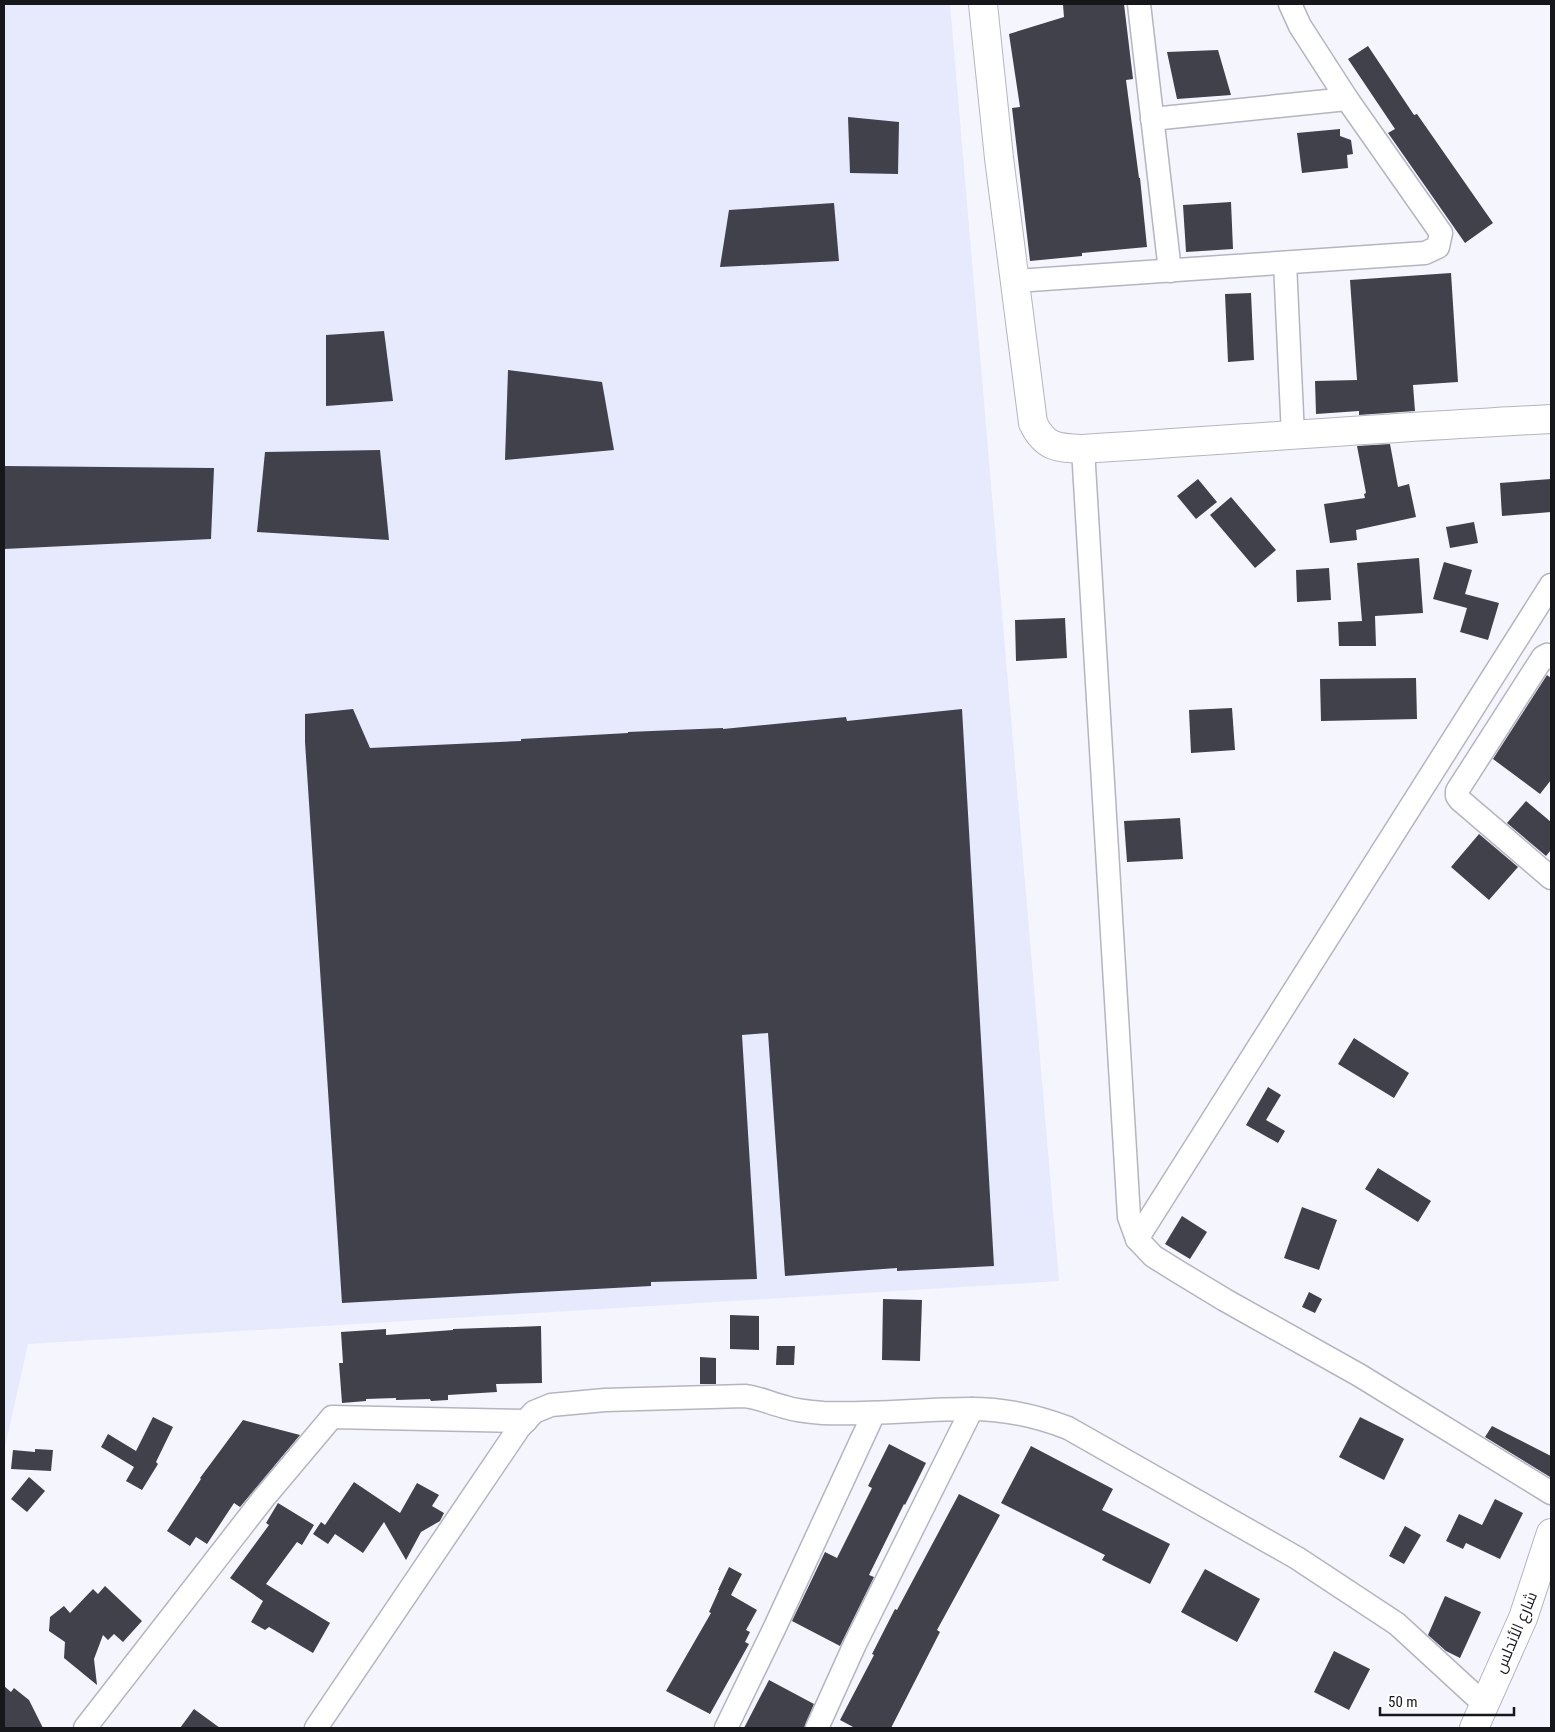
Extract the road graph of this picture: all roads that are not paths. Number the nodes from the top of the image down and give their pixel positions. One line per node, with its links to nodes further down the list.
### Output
1 (983, 4): 8 (main road)
2 (1139, 4): 5 (street)
3 (1290, 4): 4 (street)
4 (1347, 99): 5 (street); 6 (street)
5 (1152, 119): 7 (street)
6 (1285, 263): 7 (street); 10 (street)
7 (1170, 270): 8 (street)
8 (1016, 281): 11 (main road)
9 (1551, 419): 10 (main road)
10 (1293, 436): 11 (main road)
11 (1083, 449): 15 (street)
12 (1551, 585): 15 (street)
13 (1551, 658): 14 (street)
14 (1551, 878)
15 (1137, 1239): 19 (street)
16 (972, 1409): 17 (street); 21 (street); 25 (street)
17 (874, 1413): 18 (street); 24 (street)
18 (526, 1421): 22 (street); 23 (street)
19 (1551, 1493)
20 (1551, 1533): 21 (main road, شارع الأندلس)
21 (1479, 1716)
22 (85, 1728)
23 (316, 1728)
24 (726, 1728)
25 (817, 1728)

